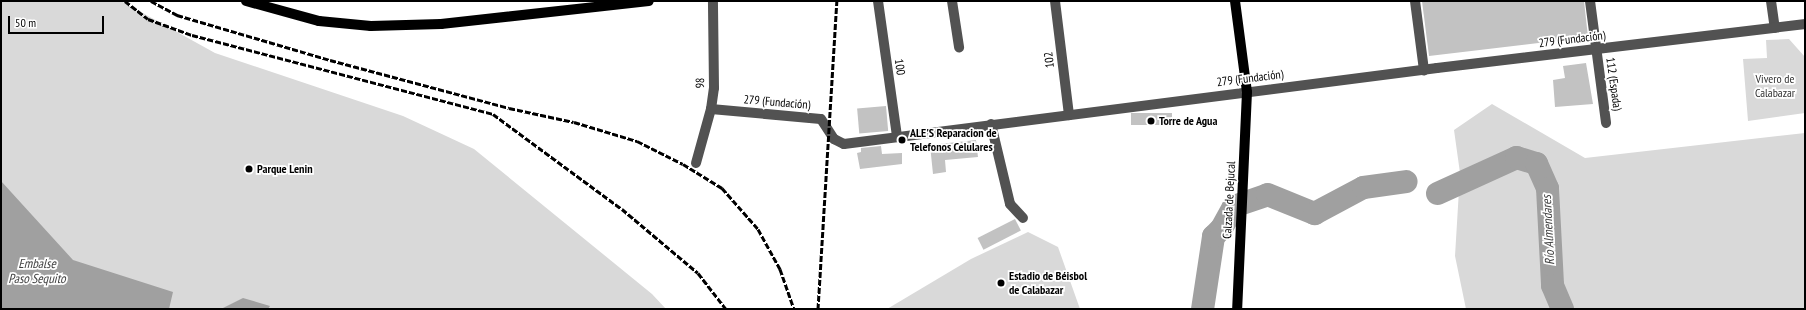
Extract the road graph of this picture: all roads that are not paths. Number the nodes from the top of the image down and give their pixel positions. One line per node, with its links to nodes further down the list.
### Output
1 (246, 1): 2 (main road)
2 (649, 1)
3 (713, 1): 17 (street, 98)
4 (878, 1): 21 (street, 100)
5 (952, 1): 13 (street)
6 (1055, 1): 18 (street, 102)
7 (1235, 1): 16 (main road, Calzada de Bejucal)
8 (1414, 1): 15 (street)
9 (1590, 1): 14 (street, 112 (Espada))
10 (1771, 1): 12 (street)
11 (1805, 24): 12 (street, 279 (Fundación))
12 (1775, 28): 14 (street, 279 (Fundación))
13 (959, 47)
14 (1596, 49): 15 (street, 279 (Fundación)); 19 (street, 112 (Espada))
15 (1424, 70): 16 (street, 279 (Fundación))
16 (1247, 92): 18 (street, 279 (Fundación)); 24 (main road, Calzada de Bejucal)
17 (711, 109): 21 (street, 279 (Fundación)); 22 (street, 98)
18 (1069, 115): 20 (street, 279 (Fundación))
19 (1606, 123)
20 (991, 124): 21 (street, 279 (Fundación)); 23 (street)
21 (897, 137)
22 (696, 163)
23 (1023, 218)
24 (1237, 306)

